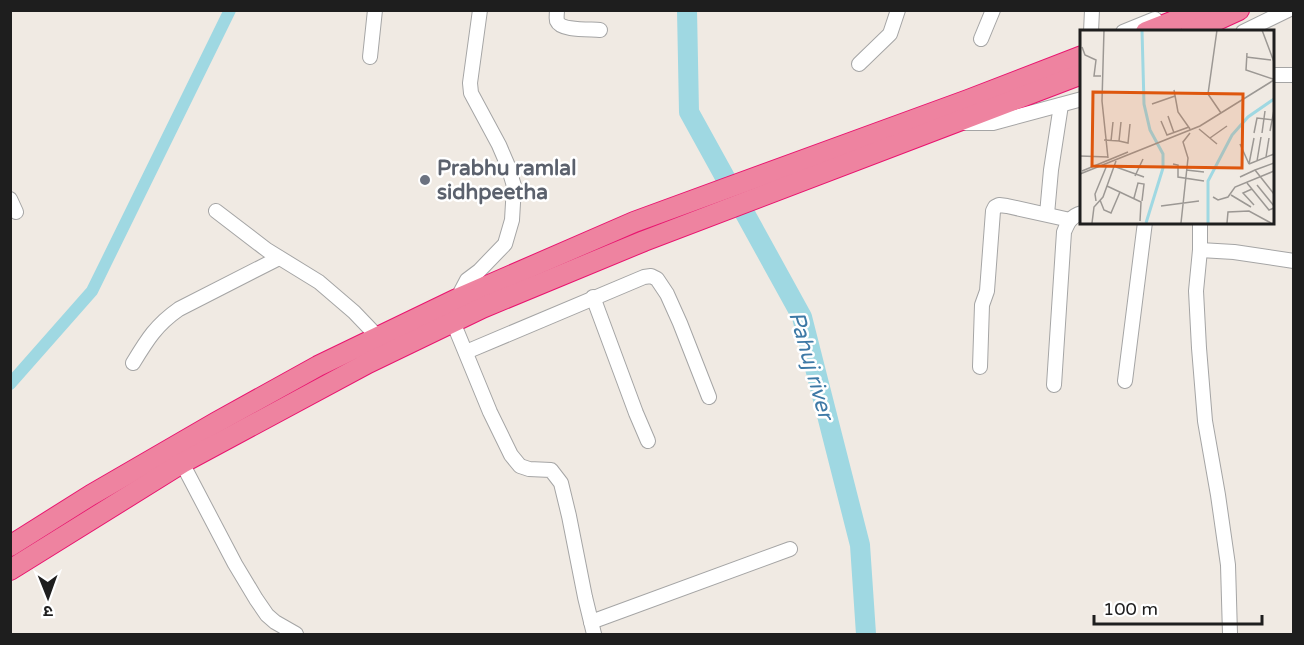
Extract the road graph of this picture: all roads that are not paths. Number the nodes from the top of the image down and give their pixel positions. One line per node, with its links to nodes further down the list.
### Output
1 (375, 10): 19 (street)
2 (480, 10): 40 (street)
3 (557, 10): 11 (street)
4 (898, 10): 21 (street)
5 (993, 10): 17 (street)
6 (1092, 10): 12 (street)
7 (1202, 10): 14 (highway)
8 (1239, 10): 15 (highway)
9 (1288, 10): 16 (street)
10 (1175, 11): 13 (street)
11 (600, 30)
12 (1091, 30)
13 (1128, 30)
14 (1151, 30)
15 (1195, 30)
16 (1248, 30)
17 (981, 39)
18 (1080, 48): 26 (street)
19 (370, 57)
20 (1080, 57): 25 (highway)
21 (859, 64)
22 (1080, 75): 25 (highway)
23 (1274, 75): 24 (street)
24 (1293, 75)
25 (1000, 97): 26 (highway); 29 (highway)
26 (968, 100): 30 (highway)
27 (1080, 100): 28 (street)
28 (1061, 105): 29 (street); 32 (street)
29 (956, 123): 30 (highway)
30 (845, 155): 40 (highway); 41 (highway)
31 (216, 211): 37 (street)
32 (1047, 214): 33 (street); 45 (street)
33 (1076, 216): 47 (street)
34 (1145, 224): 46 (street)
35 (1200, 224): 36 (street)
36 (1200, 250): 38 (street); 56 (street)
37 (279, 258): 42 (street); 44 (street)
38 (1293, 261)
39 (593, 297): 43 (street); 48 (street); 49 (street)
40 (457, 299): 42 (highway)
41 (453, 322): 43 (street); 50 (highway)
42 (377, 336): 51 (highway)
43 (466, 352): 54 (street)
44 (133, 363)
45 (980, 367)
46 (1125, 381)
47 (1054, 385)
48 (709, 397)
49 (648, 441)
50 (182, 464): 53 (highway); 55 (street)
51 (10, 546)
52 (790, 549): 54 (street)
53 (10, 570)
54 (592, 628)
55 (296, 634)
56 (1230, 634)

